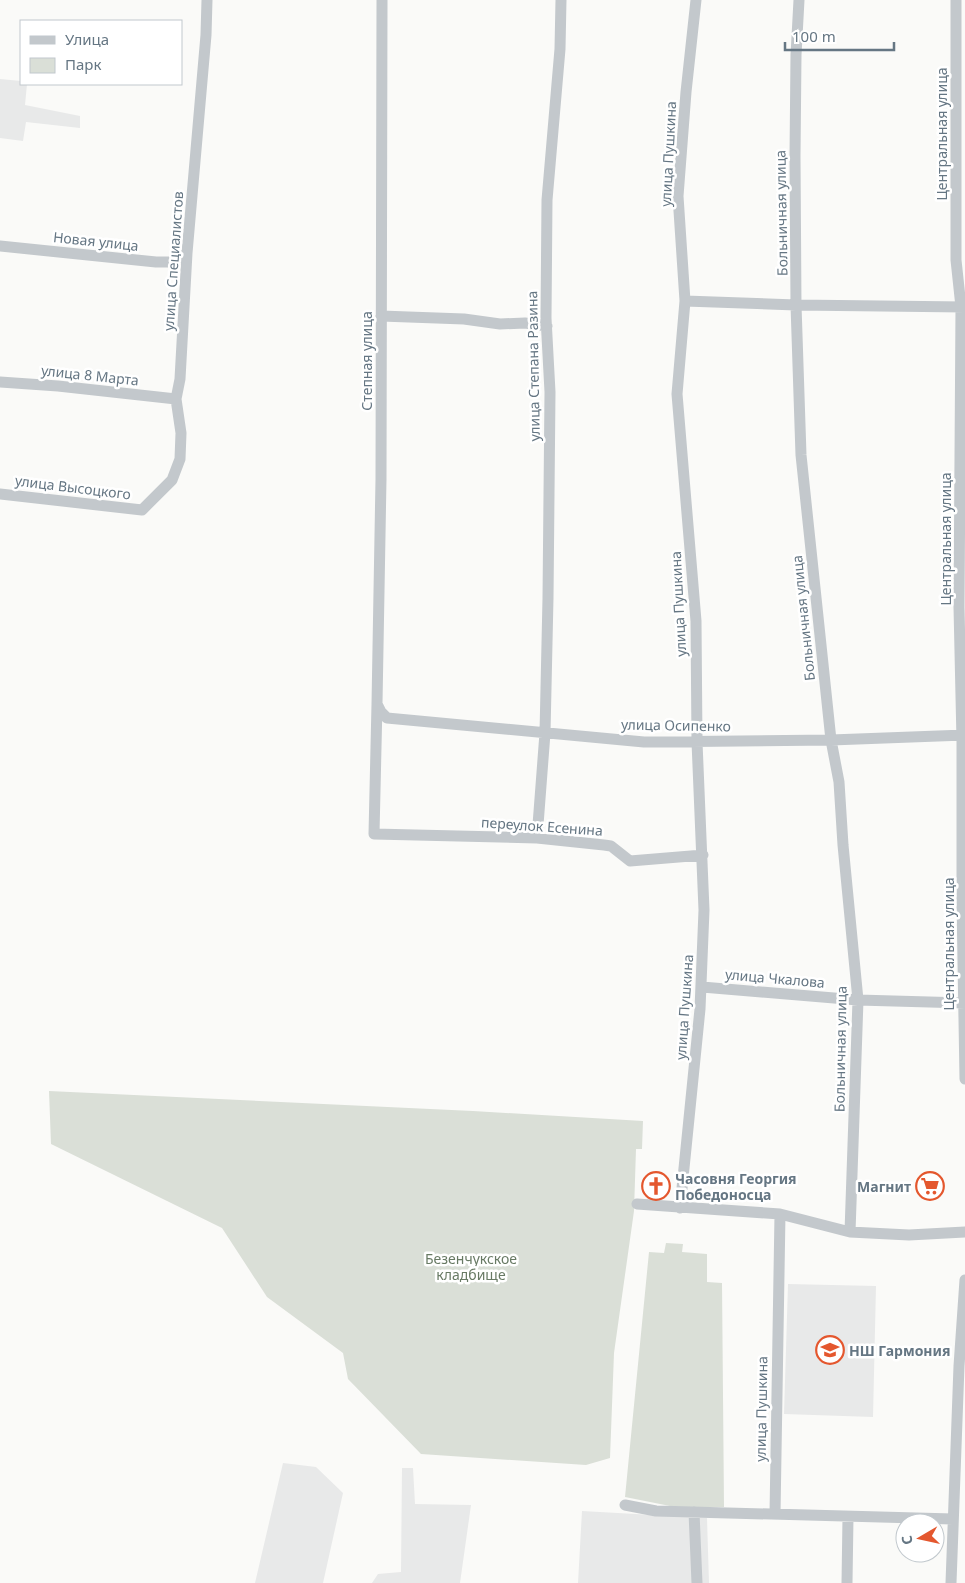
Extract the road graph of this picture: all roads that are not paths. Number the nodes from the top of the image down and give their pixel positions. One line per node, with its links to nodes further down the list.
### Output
1 (207, 0): 8 (street, улица Специалистов)
2 (382, 0): 12 (street, Степная улица)
3 (561, 0): 13 (street, улица Степана Разина)
4 (696, 0): 9 (street, улица Пушкина)
5 (799, 0): 10 (street, Больничная улица)
6 (956, 0): 11 (street, Центральная улица)
7 (0, 246): 8 (street, Новая улица)
8 (187, 253): 15 (street, улица Специалистов)
9 (686, 301): 10 (street); 22 (street, улица Пушкина)
10 (796, 305): 11 (street); 21 (street, Больничная улица)
11 (963, 307): 20 (street, Центральная улица)
12 (380, 316): 13 (street); 18 (street, Степная улица)
13 (547, 326): 19 (street, улица Степана Разина)
14 (0, 382): 15 (street, улица 8 Марта)
15 (176, 399): 17 (street, улица Специалистов)
16 (0, 494): 17 (street, улица Высоцкого)
17 (142, 510)
18 (377, 704): 19 (street, улица Осипенко); 23 (street, Степная улица)
19 (545, 733): 22 (street, улица Осипенко); 24 (street, улица Степана Разина)
20 (964, 735): 21 (street, улица Осипенко); 28 (street, Центральная улица)
21 (831, 740): 22 (street, улица Осипенко); 27 (street, Больничная улица)
22 (697, 742): 25 (street, улица Пушкина)
23 (374, 834): 24 (street, переулок Есенина)
24 (537, 838): 25 (street, переулок Есенина)
25 (703, 855): 26 (street, улица Пушкина)
26 (702, 987): 27 (street, улица Чкалова); 31 (street, улица Пушкина)
27 (858, 1000): 28 (street, улица Чкалова); 33 (street, Больничная улица)
28 (964, 1003): 29 (street, Центральная улица)
29 (965, 1079)
30 (637, 1204): 31 (street)
31 (680, 1208): 32 (street)
32 (780, 1214): 33 (street); 38 (street, улица Пушкина)
33 (850, 1232): 34 (street)
34 (965, 1232)
35 (965, 1280): 40 (street)
36 (625, 1505): 37 (street)
37 (694, 1512): 38 (street); 41 (street)
38 (775, 1514): 39 (street)
39 (848, 1517): 40 (street); 42 (street)
40 (953, 1519): 43 (street)
41 (697, 1583)
42 (847, 1583)
43 (951, 1583)

